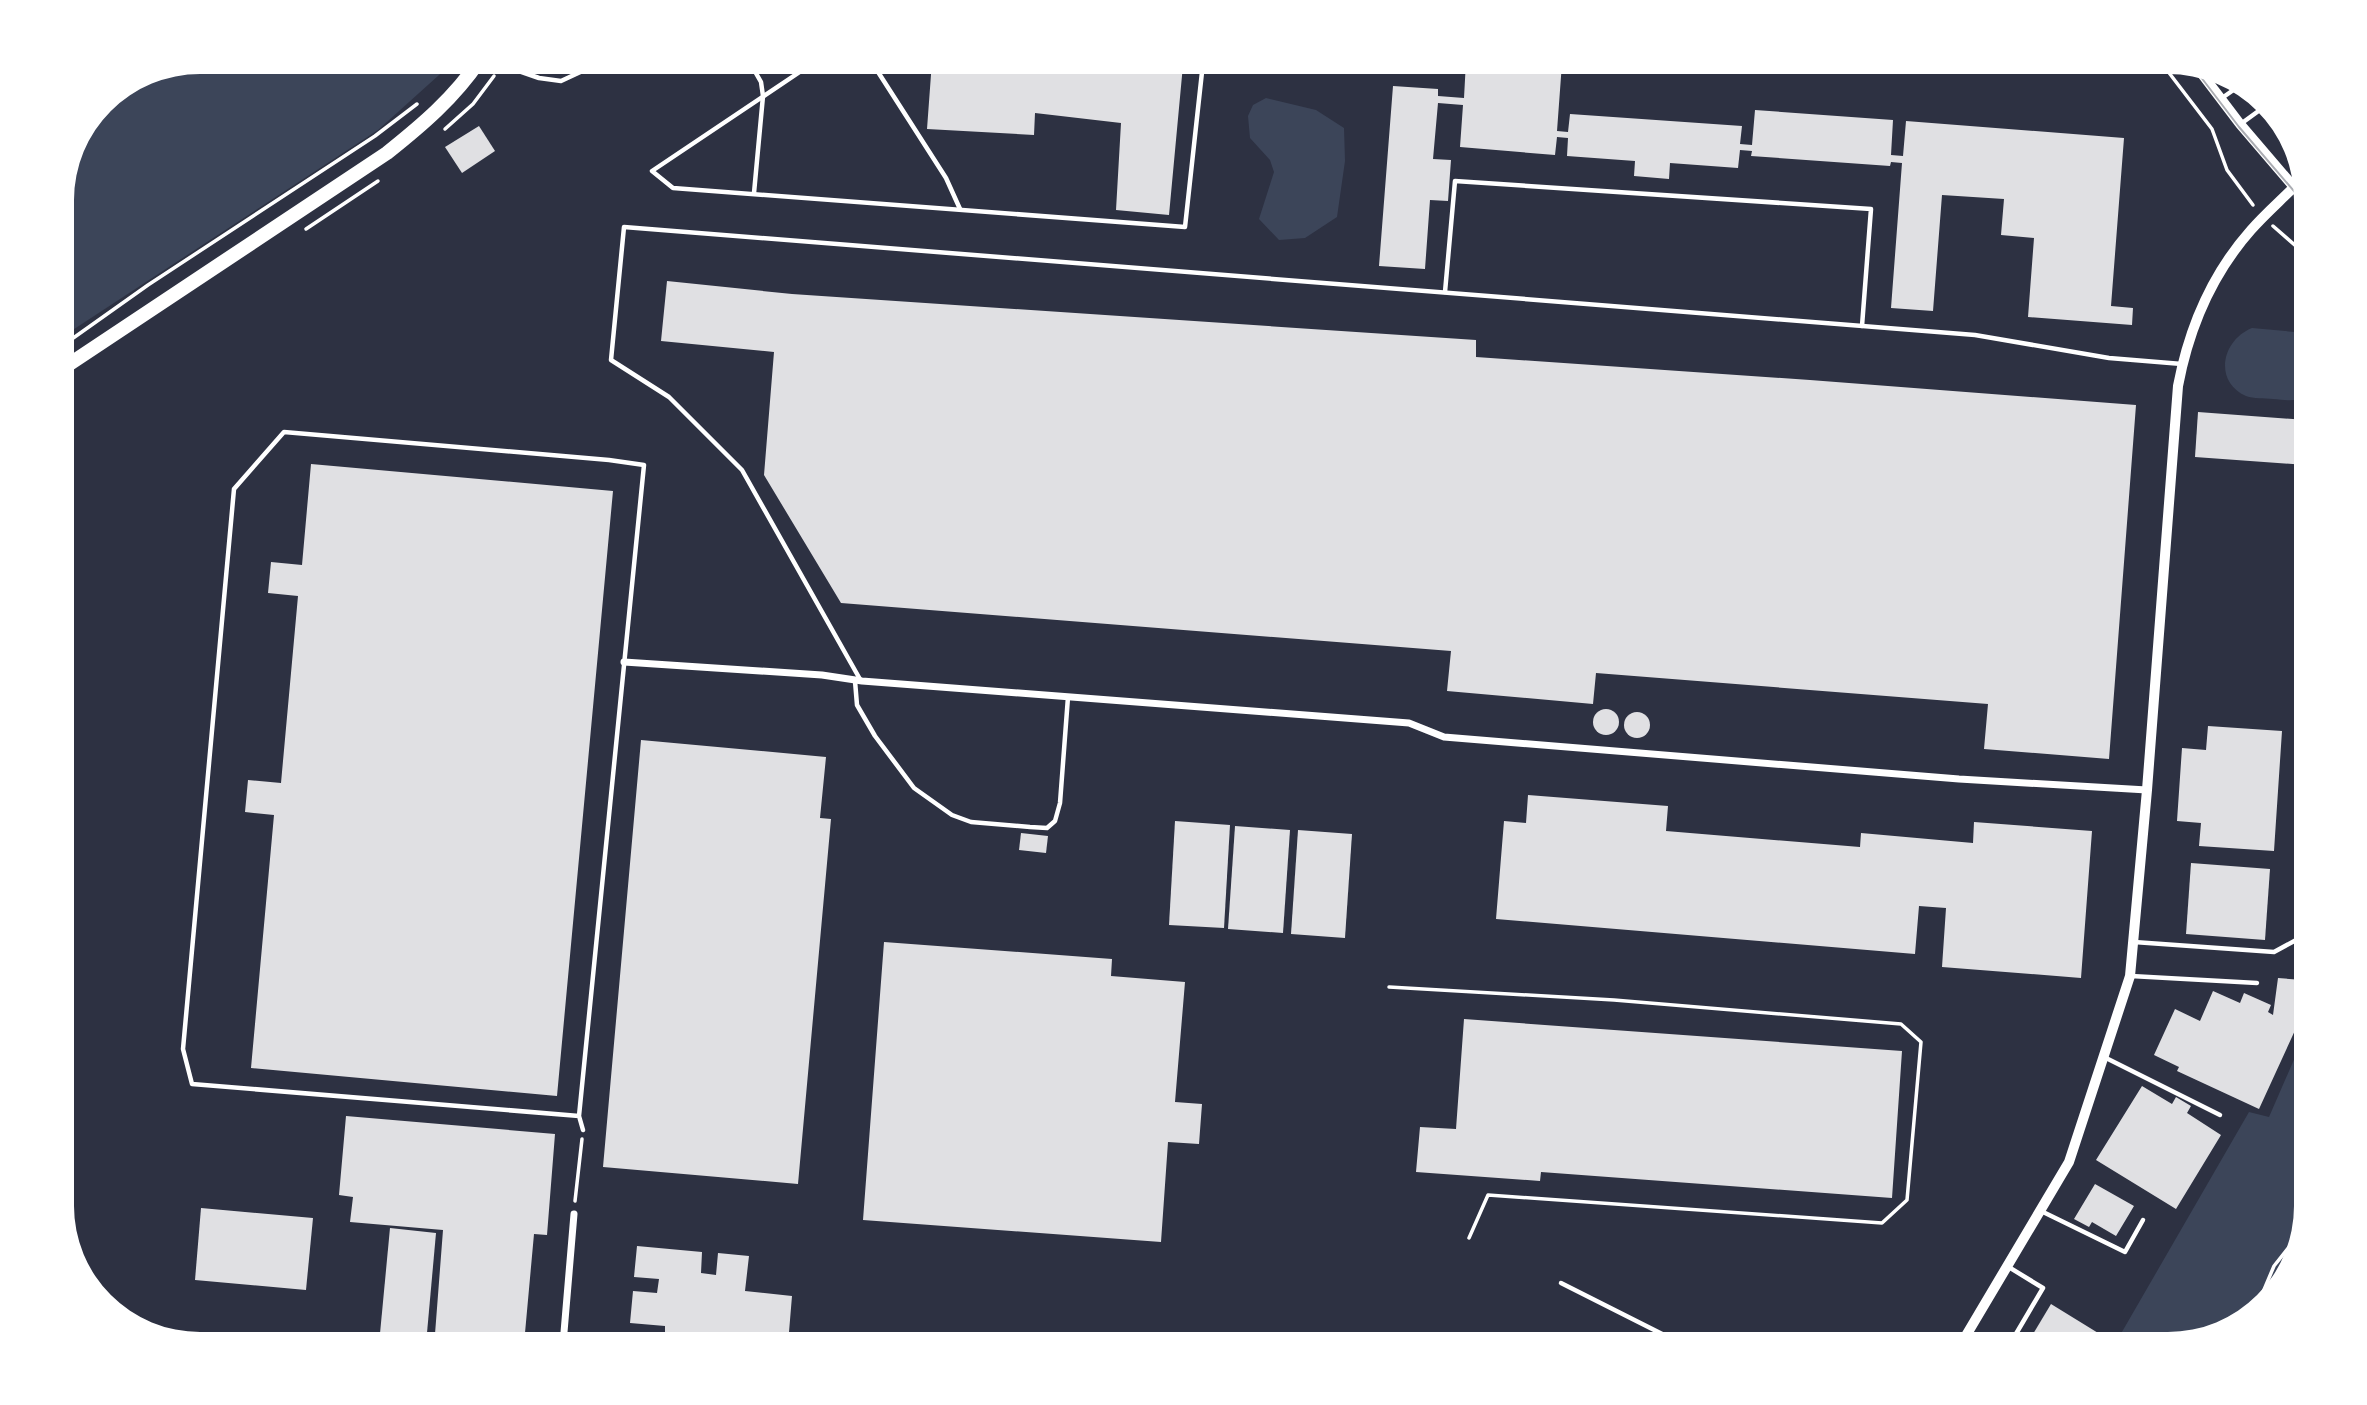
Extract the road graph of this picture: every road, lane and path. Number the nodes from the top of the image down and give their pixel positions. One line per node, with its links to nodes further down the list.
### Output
1 (471, 74): 25 (main road)
2 (527, 74): 3 (lane)
3 (576, 74)
4 (756, 74): 11 (lane)
5 (796, 74): 11 (lane)
6 (880, 74): 19 (lane)
7 (1202, 74): 19 (lane)
8 (2170, 74): 20 (path)
9 (2207, 80): 12 (street)
10 (2233, 91): 12 (lane)
11 (763, 96): 18 (lane); 18 (lane)
12 (2221, 99): 15 (street)
13 (421, 101): 24 (path)
14 (2258, 111): 15 (lane)
15 (2240, 124): 16 (street)
16 (2291, 178)
17 (2293, 190): 20 (street)
18 (754, 193): 19 (lane)
19 (960, 209)
20 (2263, 218): 21 (path); 26 (street)
21 (2293, 244)
22 (1445, 292): 23 (lane); 23 (lane); 28 (lane)
23 (1862, 326): 26 (lane)
24 (74, 337)
25 (74, 361)
26 (2182, 364): 30 (street)
27 (624, 662): 28 (street); 38 (lane); 38 (lane)
28 (858, 681): 29 (street); 29 (lane)
29 (1068, 697): 30 (street)
30 (2147, 790): 32 (street)
31 (2294, 941): 32 (lane)
32 (2133, 942): 33 (street)
33 (2130, 976): 34 (lane); 36 (street)
34 (2257, 983)
35 (1389, 987): 43 (path)
36 (2104, 1057): 37 (lane); 40 (street)
37 (2220, 1115)
38 (579, 1116): 39 (lane)
39 (583, 1130): 41 (path)
40 (2041, 1210): 42 (lane); 45 (street)
41 (574, 1214): 48 (street)
42 (2143, 1220)
43 (1469, 1238)
44 (2284, 1253): 47 (path)
45 (2007, 1266): 50 (street); 51 (lane)
46 (1562, 1283): 49 (lane)
47 (2267, 1284)
48 (564, 1332)
49 (1658, 1332)
50 (1968, 1332)
51 (2017, 1332)

